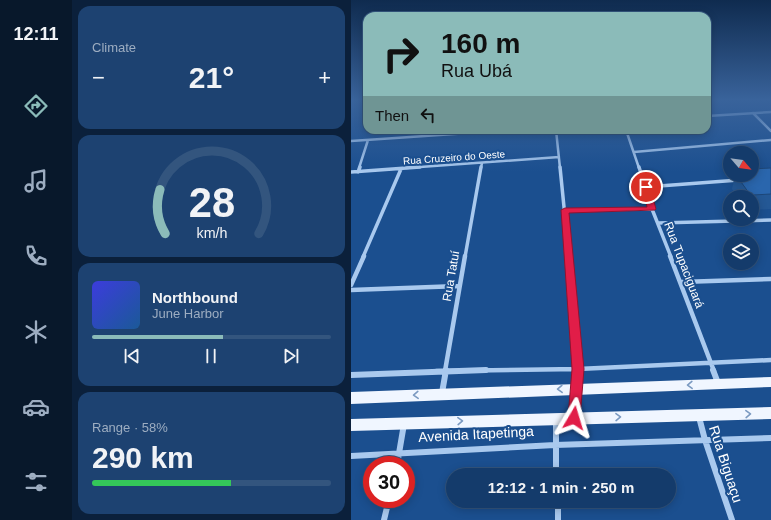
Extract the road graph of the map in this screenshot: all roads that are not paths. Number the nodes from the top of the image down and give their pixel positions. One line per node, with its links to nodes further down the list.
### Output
1 (763, 123): 2 (street)
2 (771, 132)
3 (437, 134): 6 (street)
4 (556, 134): 11 (street)
5 (627, 134): 10 (street, Rua Tupaciguará)
6 (425, 135): 7 (street)
7 (368, 140): 9 (street); 15 (street)
8 (771, 140): 10 (street)
9 (351, 141)
10 (634, 152): 17 (street, Rua Tupaciguará)
11 (559, 157): 12 (street, Rua Cruzeiro do Oeste); 19 (street)
12 (482, 163): 13 (street, Rua Cruzeiro do Oeste); 25 (street, Rua Tatuí)
13 (401, 169): 15 (street, Rua Cruzeiro do Oeste); 24 (street)
14 (351, 172): 15 (street, Rua Cruzeiro do Oeste)
15 (358, 172)
16 (723, 181): 17 (street)
17 (646, 187): 18 (street, Rua Tupaciguará)
18 (652, 209): 19 (street); 21 (street, Rua Tupaciguará)
19 (565, 210): 29 (street)
20 (771, 220): 21 (street)
21 (658, 223): 23 (street, Rua Tupaciguará)
22 (771, 279): 23 (street)
23 (681, 282): 28 (street, Rua Tupaciguará)
24 (351, 285)
25 (459, 286): 26 (street); 30 (street, Rua Tatuí)
26 (351, 290)
27 (771, 360): 28 (street)
28 (711, 362): 29 (street); 33 (street, Rua Tupaciguará)
29 (578, 369): 30 (street); 34 (street)
30 (445, 371): 31 (street); 35 (street, Rua Tatuí)
31 (351, 375)
32 (771, 382): 33 (main road)
33 (718, 384): 34 (main road, one-way to 34)
34 (577, 389): 35 (main road, one-way to 35); 40 (street)
35 (442, 394): 36 (main road, one-way to 36)
36 (351, 398)
37 (771, 413): 38 (main road, Avenida Itapetinga, one-way to 37)
38 (699, 416): 40 (main road, Avenida Itapetinga, one-way to 38); 44 (street, Rua Biguaçu)
39 (556, 418): 40 (main road, Avenida Itapetinga); 41 (main road, Avenida Itapetinga, one-way to 39); 45 (street)
40 (574, 418)
41 (404, 422): 42 (main road, Avenida Itapetinga); 46 (street)
42 (351, 425)
43 (771, 438): 44 (street, Avenida Itapetinga)
44 (705, 440): 45 (street, Avenida Itapetinga); 53 (street, Rua Biguaçu)
45 (555, 445): 46 (street, Avenida Itapetinga); 48 (street)
46 (399, 454): 47 (street, Avenida Itapetinga)
47 (351, 456)
48 (557, 468)
49 (387, 508): 51 (street)
50 (558, 508): 52 (street)
51 (384, 520)
52 (558, 520)
53 (732, 520)

